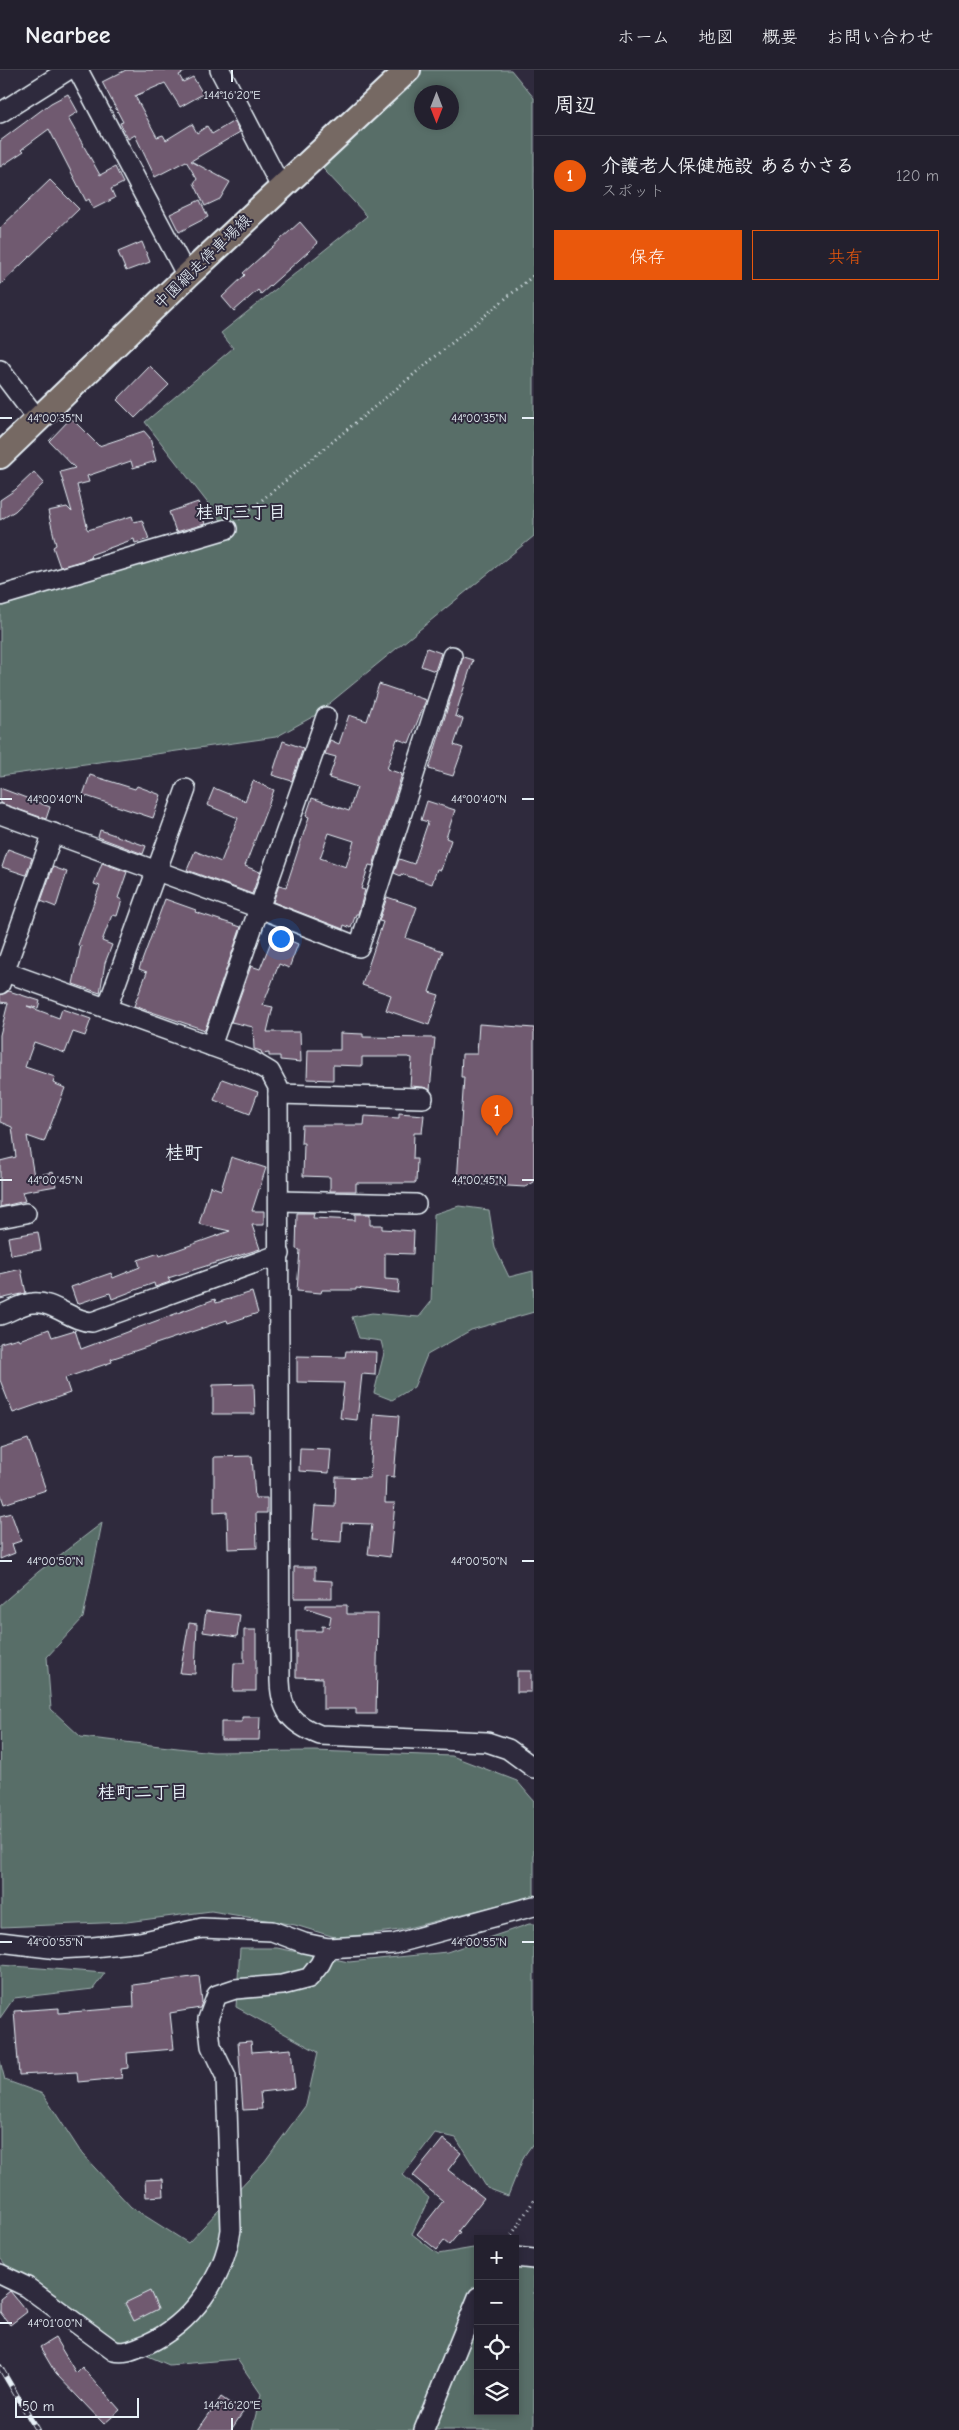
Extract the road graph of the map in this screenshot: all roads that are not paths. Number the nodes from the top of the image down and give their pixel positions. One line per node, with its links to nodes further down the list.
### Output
1 (68, 70): 5 (street)
2 (78, 70): 7 (street)
3 (220, 70): 6 (street)
4 (408, 70): 6 (main road, 中園網走停車場線)
5 (0, 113)
6 (281, 187): 7 (main road, 中園網走停車場線)
7 (187, 276): 9 (main road, 中園網走停車場線)
8 (0, 370): 9 (street)
9 (38, 420): 10 (main road, 中園網走停車場線)
10 (0, 456)
11 (227, 529): 12 (street)
12 (0, 596)
13 (452, 656): 19 (street)
14 (326, 717): 19 (street)
15 (186, 789): 18 (street)
16 (0, 814): 17 (street)
17 (53, 833): 18 (street); 20 (street)
18 (157, 871): 19 (street); 21 (street)
19 (259, 908): 22 (street)
20 (2, 975): 21 (street)
21 (107, 1008): 22 (street)
22 (211, 1046): 23 (street)
23 (278, 1094): 24 (street); 25 (street)
24 (423, 1098)
25 (279, 1201): 26 (street); 29 (street)
26 (416, 1204)
27 (26, 1213): 28 (street)
28 (0, 1218)
29 (280, 1254): 30 (street); 31 (street)
30 (0, 1315)
31 (532, 1762)
32 (534, 1906): 34 (street)
33 (0, 1942): 34 (street)
34 (328, 1948): 37 (street)
35 (519, 2257): 36 (street)
36 (534, 2259)
37 (0, 2274)
38 (474, 2307): 39 (street)
39 (424, 2430)

